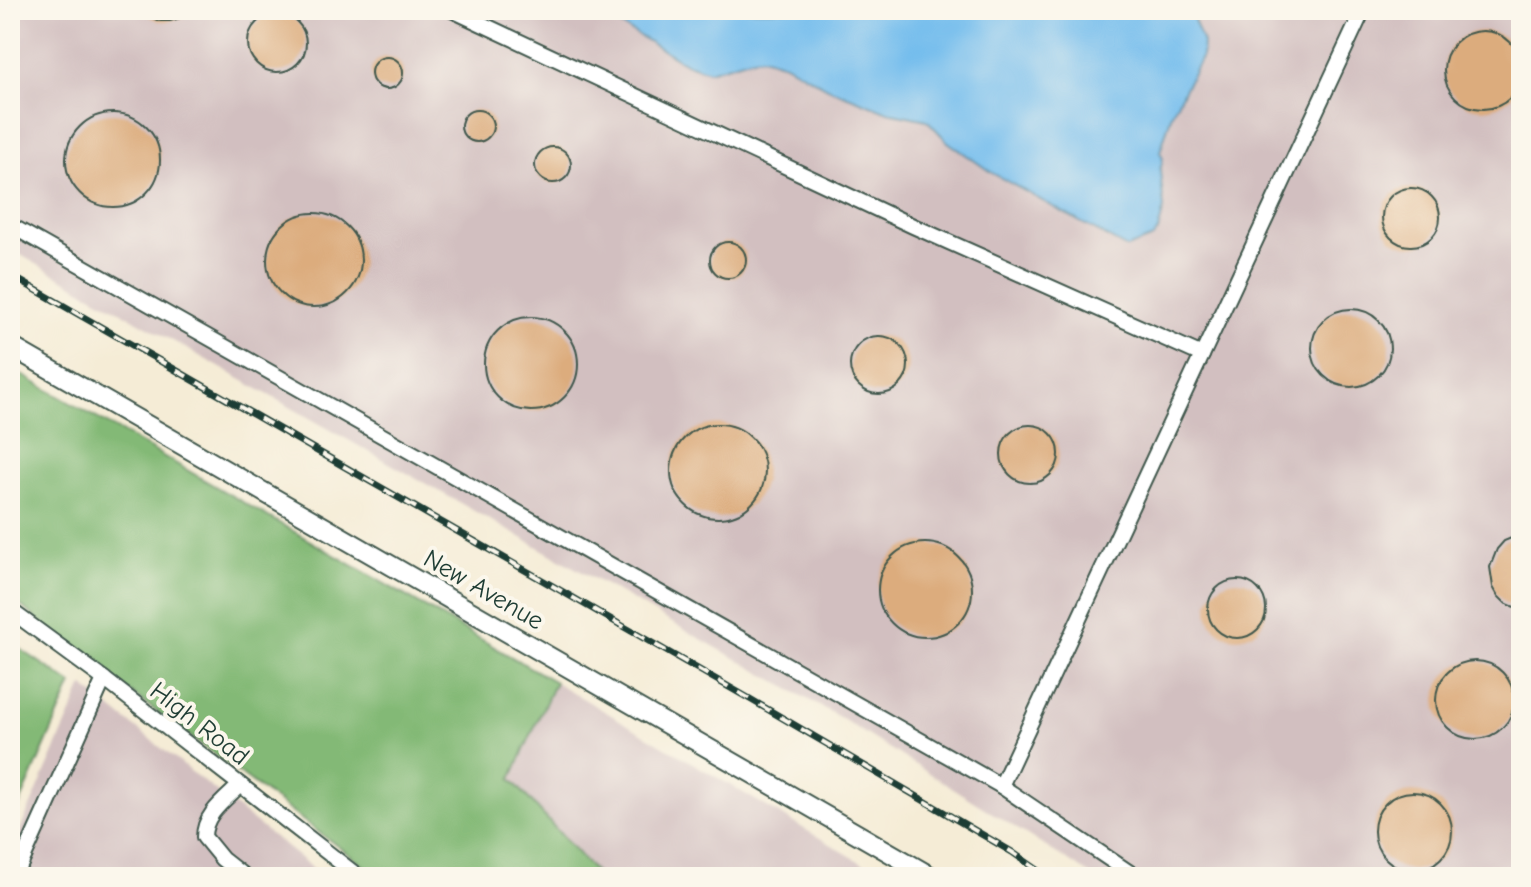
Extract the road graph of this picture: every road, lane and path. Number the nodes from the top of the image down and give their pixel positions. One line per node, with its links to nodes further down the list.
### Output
1 (452, 10): 5 (street)
2 (1363, 10): 5 (street)
3 (10, 225): 9 (street)
4 (10, 346): 13 (main road, New Avenue)
5 (1202, 355): 9 (street)
6 (10, 610): 7 (street, High Road)
7 (104, 679): 8 (street, High Road); 10 (street)
8 (240, 785): 11 (street); 12 (street, High Road)
9 (1001, 786): 14 (street)
10 (15, 877)
11 (245, 877)
12 (359, 877)
13 (932, 877)
14 (1136, 877)

